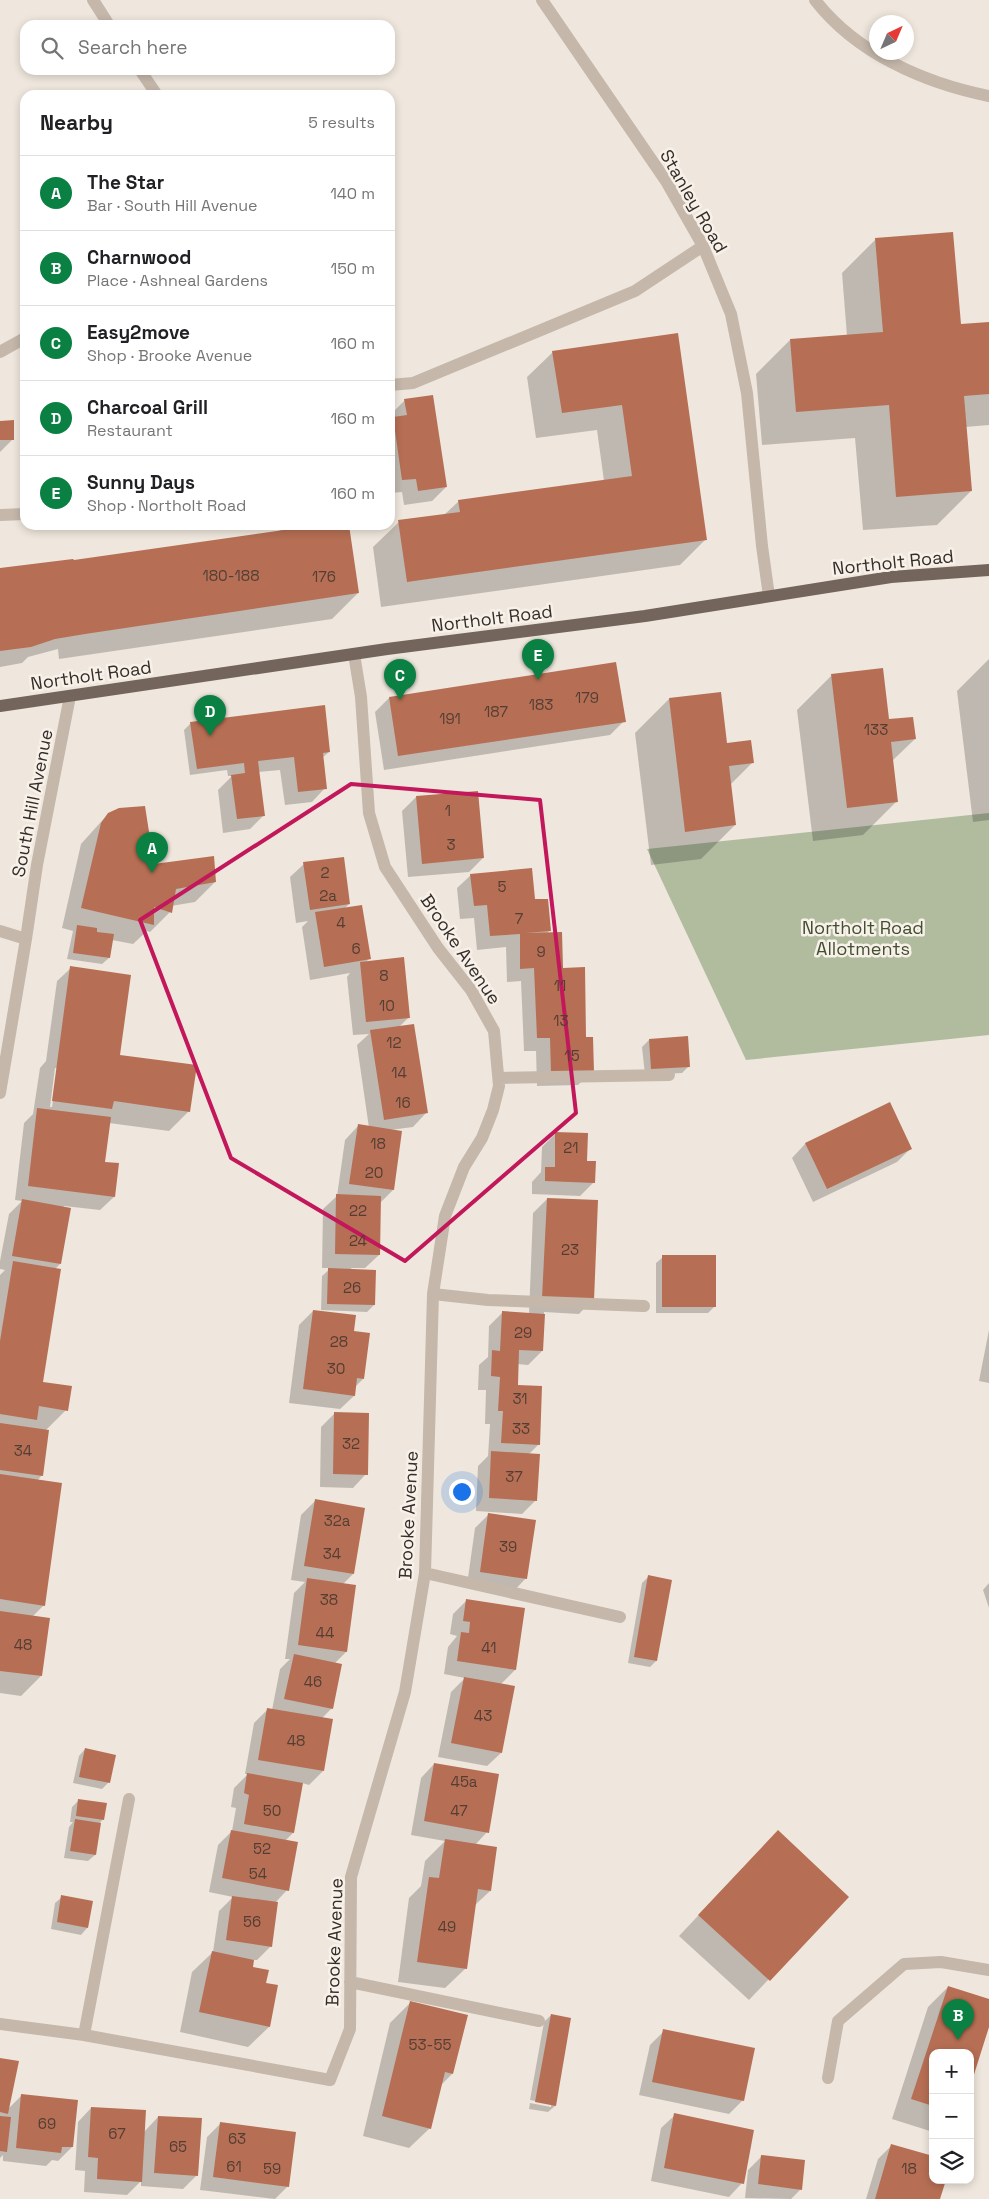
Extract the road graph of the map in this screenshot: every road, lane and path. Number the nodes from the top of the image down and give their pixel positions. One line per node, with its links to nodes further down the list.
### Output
1 (93, 0): 4 (street)
2 (542, 0): 8 (street, Stanley Road)
3 (815, 0): 7 (street)
4 (107, 20)
5 (143, 75): 6 (street)
6 (154, 90)
7 (989, 96)
8 (703, 246): 11 (street); 15 (street, Stanley Road)
9 (20, 341): 10 (street)
10 (0, 352)
11 (395, 385)
12 (20, 514): 13 (street)
13 (0, 515)
14 (989, 570): 15 (main road, Northolt Road)
15 (769, 596): 16 (main road, Northolt Road)
16 (354, 654): 17 (main road, Northolt Road); 22 (street, Brooke Avenue)
17 (70, 696): 18 (main road, Northolt Road); 20 (street, South Hill Avenue)
18 (0, 706)
19 (0, 931): 20 (street)
20 (26, 939): 23 (street, South Hill Avenue)
21 (670, 1075): 22 (street)
22 (499, 1078): 24 (street, Brooke Avenue)
23 (0, 1093)
24 (433, 1294): 25 (street); 26 (street, Brooke Avenue)
25 (644, 1306)
26 (425, 1573): 27 (street); 30 (street, Brooke Avenue)
27 (620, 1618)
28 (130, 1799): 33 (street)
29 (989, 1970): 34 (street)
30 (350, 1982): 31 (street); 33 (street, Brooke Avenue)
31 (539, 2021)
32 (0, 2024): 33 (street, Brooke Avenue)
33 (84, 2035)
34 (828, 2078)

